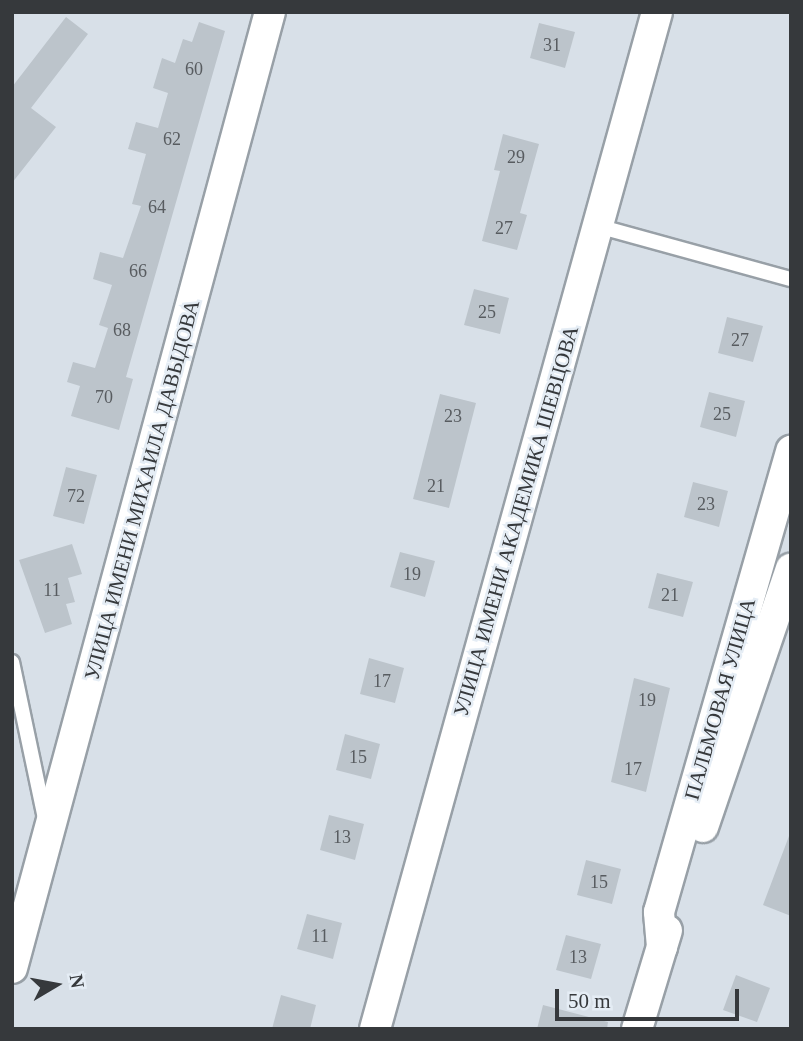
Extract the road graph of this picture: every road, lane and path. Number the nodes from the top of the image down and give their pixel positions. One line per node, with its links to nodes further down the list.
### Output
1 (270, 12): 8 (street, УЛИЦА ИМЕНИ МИХАИЛА ДАВЫДОВА)
2 (657, 12): 3 (street, УЛИЦА ИМЕНИ АКАДЕМИКА ШЕВЦОВА)
3 (598, 226): 4 (lane); 11 (street, УЛИЦА ИМЕНИ АКАДЕМИКА ШЕВЦОВА)
4 (791, 279)
5 (791, 451): 9 (street, ПАЛЬМОВАЯ УЛИЦА)
6 (791, 569): 9 (street, ПАЛЬМОВАЯ УЛИЦА)
7 (12, 662): 8 (lane)
8 (49, 836): 10 (street, УЛИЦА ИМЕНИ МИХАИЛА ДАВЫДОВА)
9 (662, 947): 12 (street, ПАЛЬМОВАЯ УЛИЦА)
10 (12, 968)
11 (375, 1029)
12 (637, 1029)

